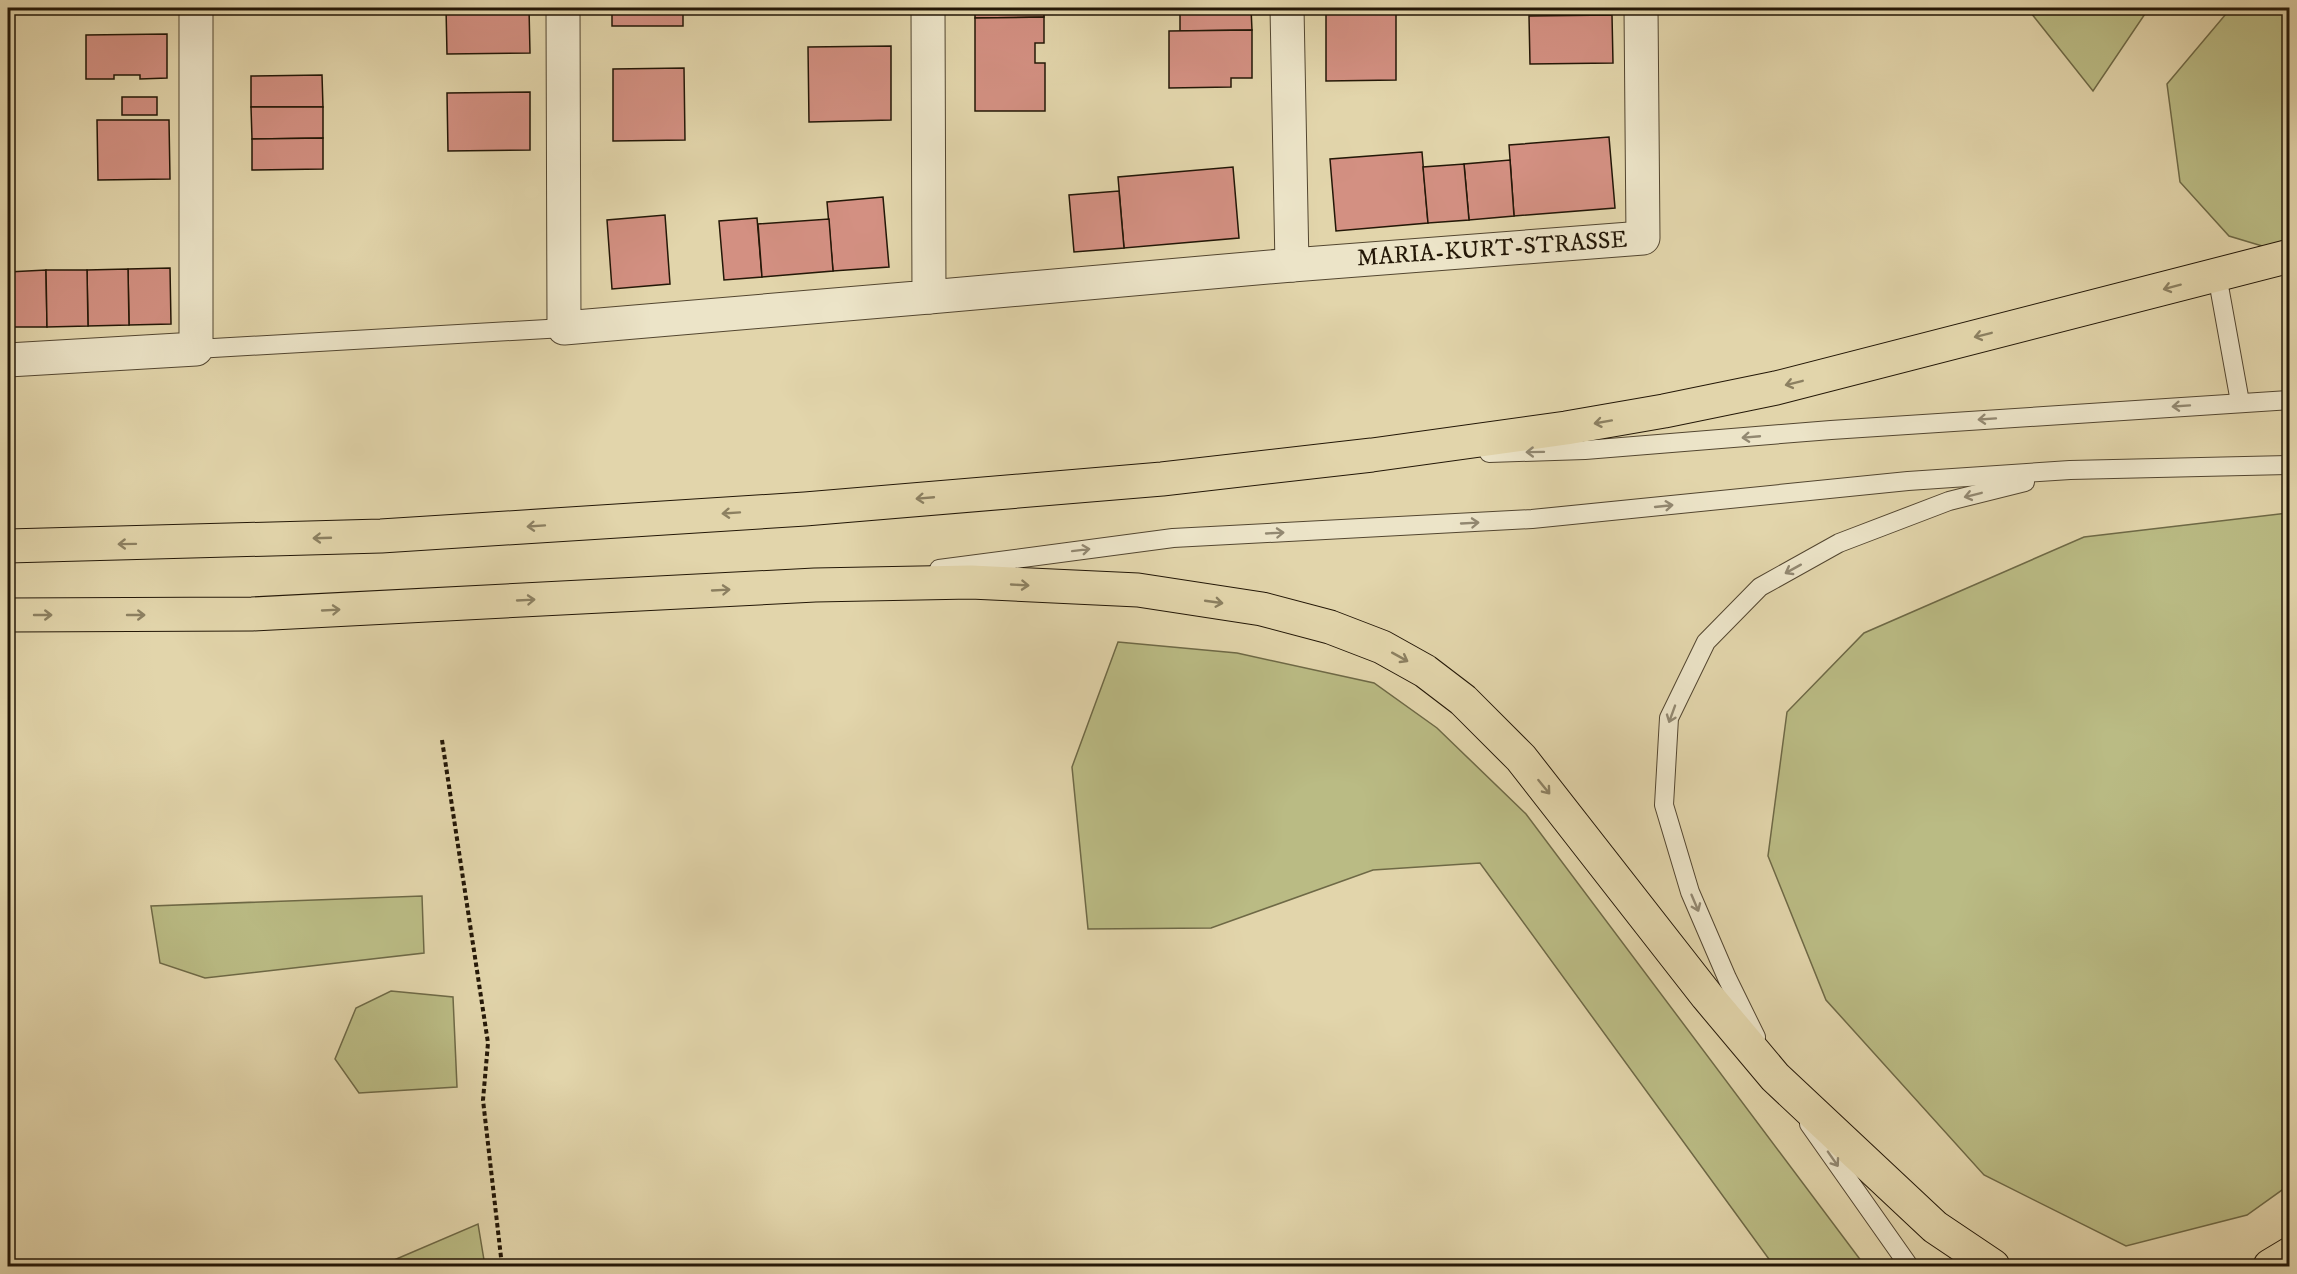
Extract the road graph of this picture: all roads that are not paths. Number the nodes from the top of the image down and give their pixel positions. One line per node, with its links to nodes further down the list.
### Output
1 (196, 8): 11 (street)
2 (563, 8): 10 (street)
3 (928, 8): 9 (street)
4 (1287, 8): 7 (street)
5 (1641, 8): 7 (street, MARIA-KURT-STRASSE)
6 (2289, 256): 8 (main road)
7 (1292, 265): 9 (street, MARIA-KURT-STRASSE)
8 (2217, 275): 14 (lane); 15 (main road, one-way to 15)
9 (929, 297): 10 (street, MARIA-KURT-STRASSE)
10 (564, 328): 11 (lane)
11 (196, 349): 12 (street)
12 (8, 360)
13 (2289, 400): 14 (lane)
14 (2240, 402): 15 (lane, one-way to 15)
15 (1372, 455): 18 (main road, one-way to 18)
16 (2289, 465): 17 (lane)
17 (2070, 470): 19 (lane, one-way to 17); 21 (lane, one-way to 21)
18 (8, 546)
19 (815, 585): 20 (main road, one-way to 19); 21 (main road, one-way to 21)
20 (8, 615)
21 (1775, 1077): 23 (lane, one-way to 23); 24 (main road)
22 (2289, 1254): 25 (main road)
23 (1909, 1266)
24 (1993, 1266)
25 (2270, 1266)

